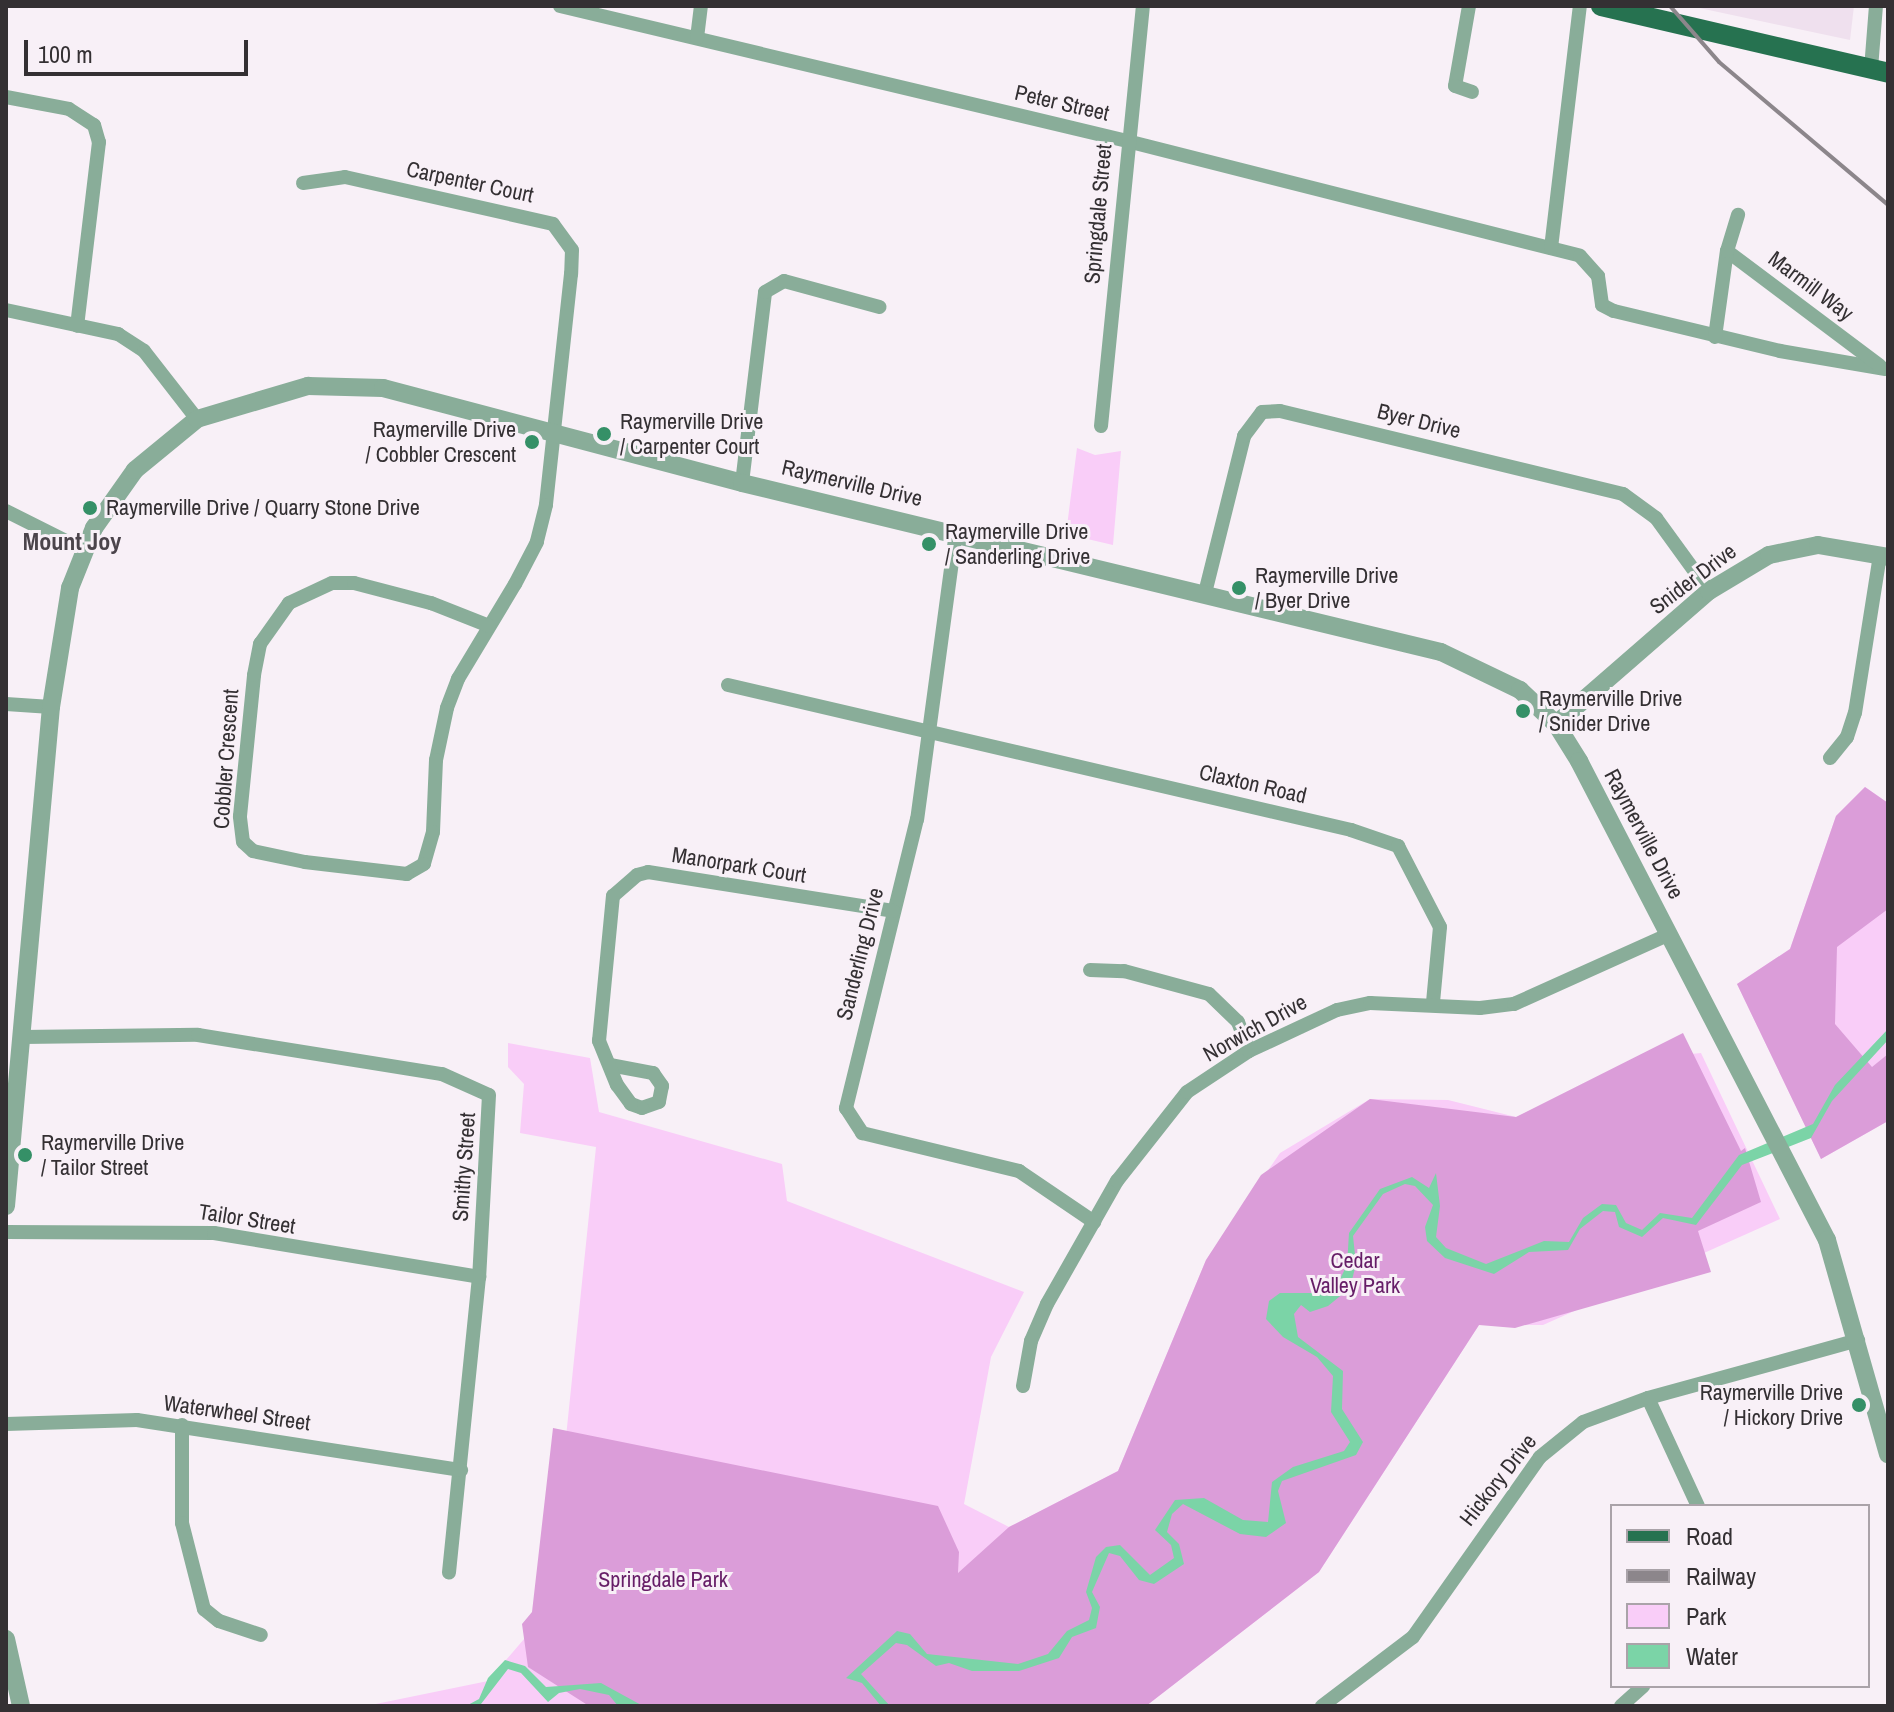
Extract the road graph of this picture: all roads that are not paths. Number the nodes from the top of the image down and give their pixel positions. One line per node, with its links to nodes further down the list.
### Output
1 (560, 6): 8 (street, Peter Street)
2 (701, 6): 8 (street)
3 (1143, 6): 12 (street, Springdale Street)
4 (1469, 6): 10 (street)
5 (1580, 6): 15 (street)
6 (1601, 6): 9 (main road)
7 (1876, 6): 9 (street)
8 (697, 38): 12 (street, Peter Street)
9 (1879, 71)
10 (1472, 92)
11 (6, 97): 19 (street)
12 (1127, 141): 15 (street, Peter Street); 23 (street, Springdale Street)
13 (303, 183): 24 (street, Carpenter Court)
14 (1738, 215): 16 (street)
15 (1551, 248): 20 (street, Marmill Way)
16 (1727, 251): 20 (street); 21 (street, Marmill Way)
17 (880, 307): 25 (street)
18 (6, 310): 19 (street)
19 (77, 326): 22 (street)
20 (1715, 337): 21 (street, Marmill Way)
21 (1886, 370)
22 (197, 419): 24 (street, Raymerville Drive); 28 (street, Raymerville Drive)
23 (1101, 426)
24 (553, 435): 25 (street, Raymerville Drive); 32 (street, Cobbler Crescent)
25 (742, 483): 27 (street, Raymerville Drive)
26 (6, 511): 28 (street)
27 (956, 532): 31 (street, Raymerville Drive); 37 (street, Sanderling Drive)
28 (84, 550): 35 (street, Raymerville Drive)
29 (1884, 556): 30 (street, Snider Drive); 38 (street)
30 (1709, 591): 31 (street, Byer Drive); 36 (street, Snider Drive)
31 (1205, 593): 36 (street, Raymerville Drive)
32 (489, 626): 32 (street, Cobbler Crescent)
33 (728, 685): 37 (street, Claxton Road)
34 (6, 704): 35 (street)
35 (51, 707): 43 (street, Raymerville Drive)
36 (1556, 724): 40 (street, Raymerville Drive)
37 (933, 730): 39 (street, Sanderling Drive); 42 (street, Claxton Road)
38 (1830, 758)
39 (893, 911): 45 (street, Manorpark Court); 47 (street, Sanderling Drive)
40 (1670, 934): 42 (street, Norwich Drive); 50 (street, Raymerville Drive)
41 (1090, 970): 44 (street)
42 (1433, 1002): 44 (street, Norwich Drive)
43 (23, 1037): 46 (street, Raymerville Drive); 49 (street, Smithy Street)
44 (1249, 1051): 47 (street, Norwich Drive)
45 (610, 1065)
46 (6, 1206)
47 (1094, 1222): 51 (street, Norwich Drive)
48 (6, 1232): 49 (street, Tailor Street)
49 (479, 1277): 56 (street, Smithy Street)
50 (1858, 1340): 52 (street, Hickory Drive); 55 (street, Raymerville Drive)
51 (1023, 1386)
52 (1648, 1398): 57 (street); 63 (street, Hickory Drive)
53 (6, 1424): 54 (street, Waterwheel Street)
54 (182, 1425): 56 (street, Waterwheel Street); 59 (street)
55 (1888, 1454)
56 (461, 1470): 58 (street, Smithy Street)
57 (1697, 1504)
58 (449, 1572)
59 (261, 1635)
60 (6, 1639): 62 (street)
61 (1641, 1688): 64 (street)
62 (21, 1706)
63 (1322, 1706)
64 (1621, 1706)

